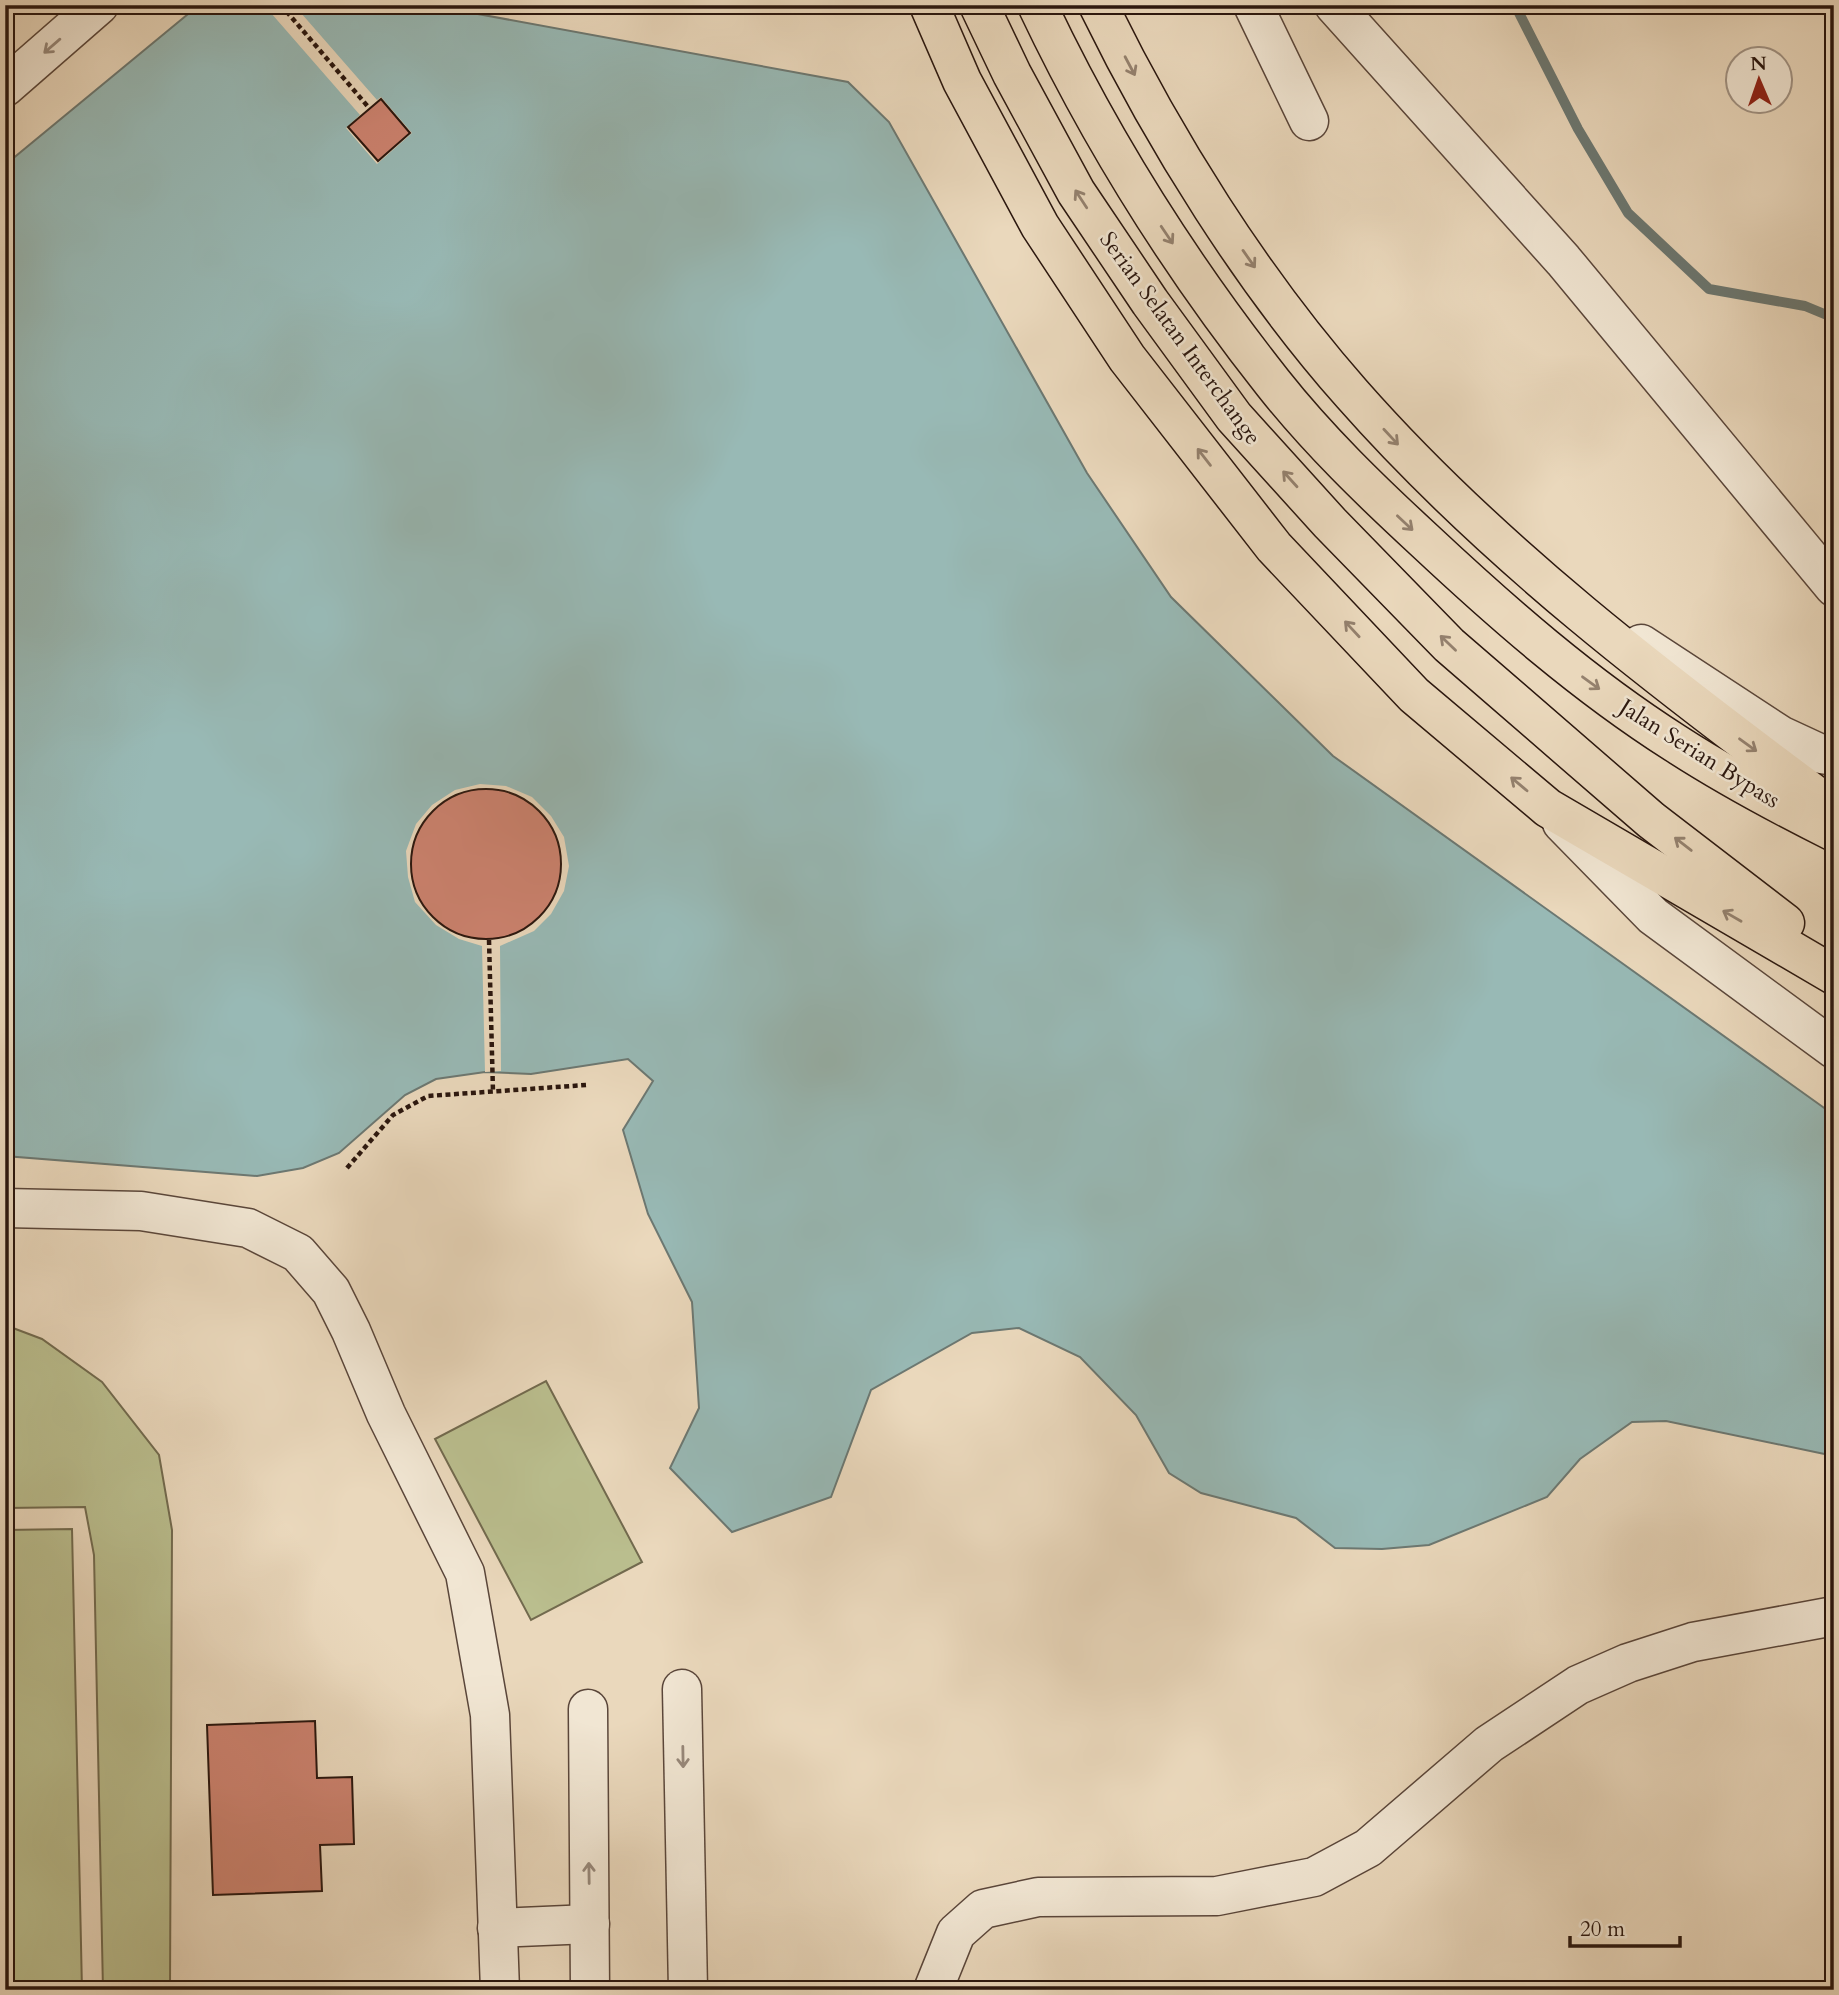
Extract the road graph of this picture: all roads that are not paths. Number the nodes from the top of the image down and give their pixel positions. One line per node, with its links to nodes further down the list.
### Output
1 (99, 5): 8 (street, one-way to 8)
2 (929, 5): 14 (highway, one-way to 2)
3 (979, 5): 17 (highway, Serian Selatan Interchange, one-way to 3)
4 (1037, 5): 12 (highway, Serian Selatan Interchange, one-way to 12)
5 (1098, 5): 10 (highway, one-way to 10)
6 (1253, 5): 9 (street)
7 (1351, 12): 11 (street)
8 (5, 87)
9 (1309, 121)
10 (1545, 582): 13 (street); 15 (highway, one-way to 15)
11 (1834, 587)
12 (1538, 641): 16 (highway, Jalan Serian Bypass, one-way to 16)
13 (1834, 756)
14 (1548, 808): 18 (highway, one-way to 14); 19 (street)
15 (1834, 809)
16 (1834, 832)
17 (1834, 961)
18 (1834, 975)
19 (1834, 1049)
20 (5, 1209): 25 (street)
21 (1834, 1616): 29 (street)
22 (681, 1689): 28 (street, one-way to 28)
23 (588, 1709): 24 (street, one-way to 23)
24 (590, 1924): 25 (street); 27 (street)
25 (497, 1928): 26 (street)
26 (500, 1990)
27 (590, 1990)
28 (688, 1990)
29 (933, 1990)

